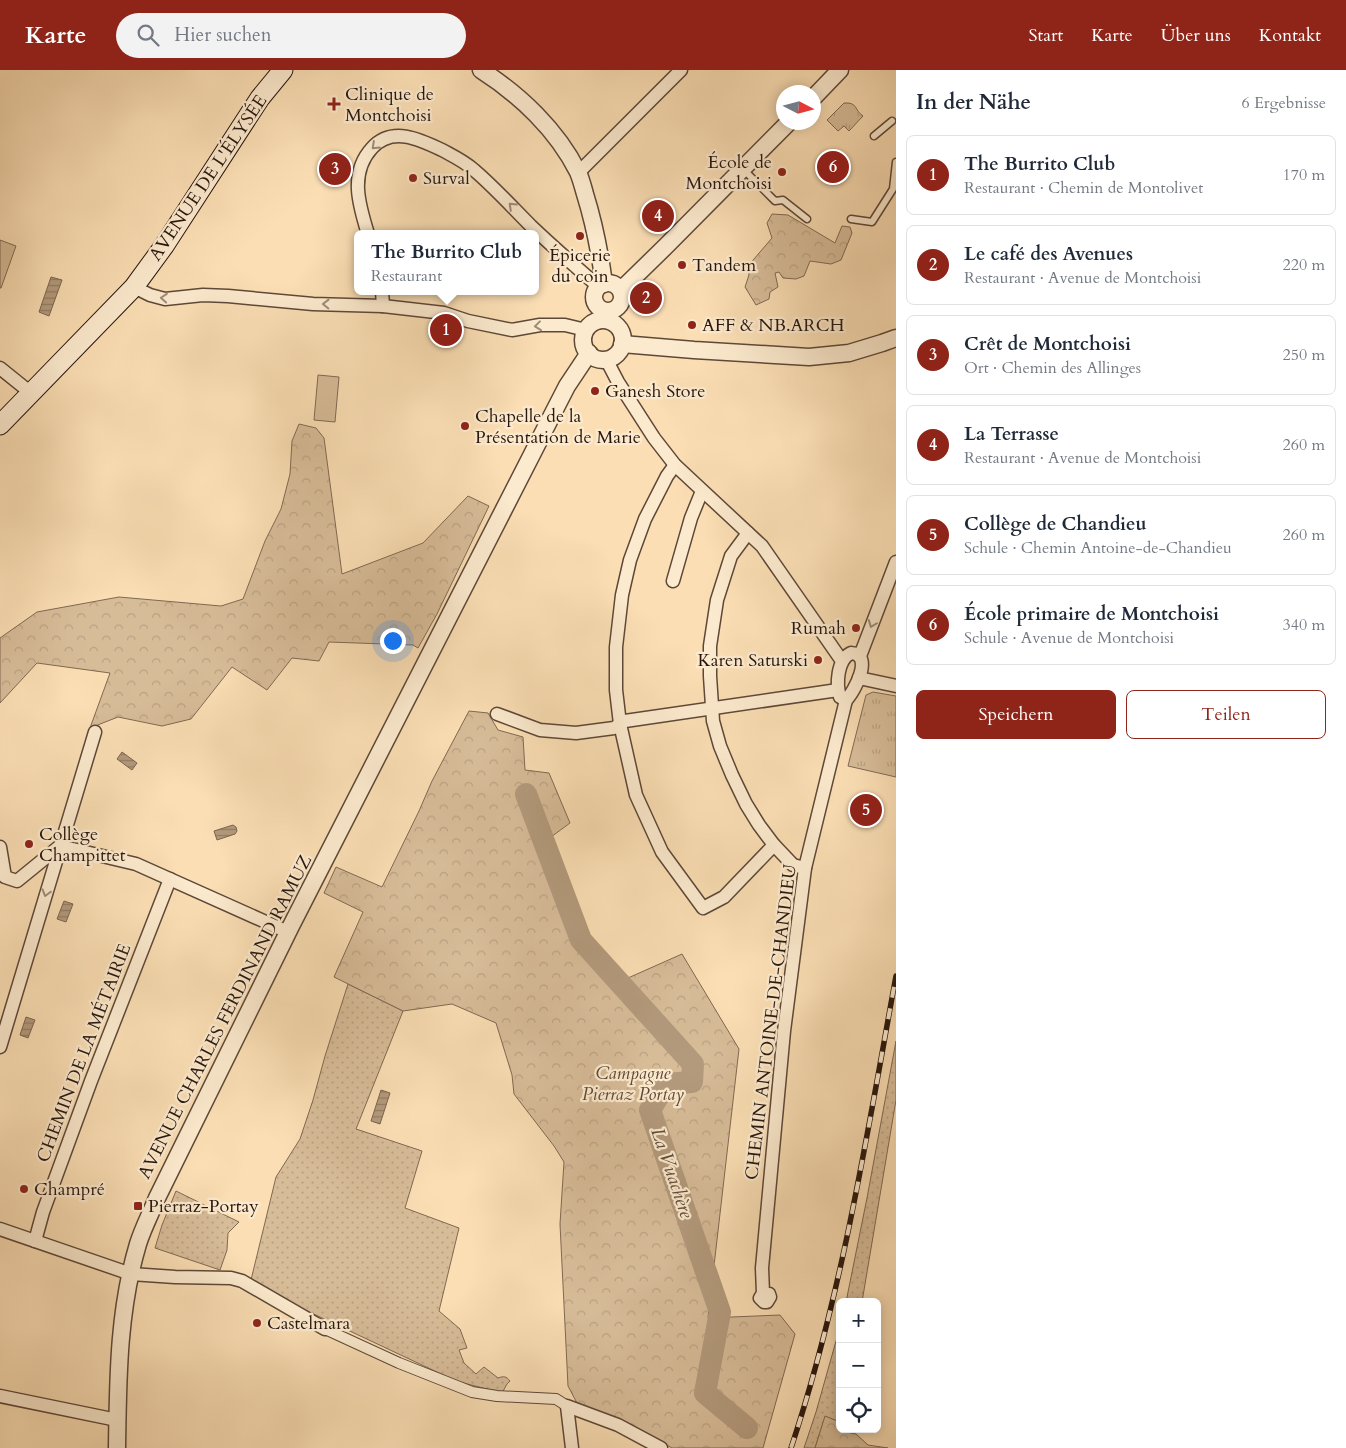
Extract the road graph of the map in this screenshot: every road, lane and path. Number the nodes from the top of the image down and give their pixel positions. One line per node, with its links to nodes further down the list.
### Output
1 (283, 70): 17 (main road, AVENUE DE L'ÉLYSÉE)
2 (481, 70): 11 (street)
3 (681, 70): 11 (street)
4 (840, 70): 5 (street)
5 (821, 90)
6 (892, 121): 8 (lane)
7 (781, 130): 10 (street)
8 (874, 136)
9 (896, 162): 13 (lane)
10 (743, 169): 12 (lane); 20 (street)
11 (578, 173): 18 (street)
12 (807, 219)
13 (851, 219)
14 (367, 230): 15 (street, one-way to 14)
15 (536, 230)
16 (539, 233): 18 (street, one-way to 16)
17 (134, 287): 21 (street, one-way to 17); 29 (main road, AVENUE DE L'ÉLYSÉE)
18 (599, 291): 20 (street); 20 (street); 23 (street)
19 (383, 295): 21 (street)
20 (620, 298): 22 (street)
21 (384, 306): 23 (street, one-way to 21)
22 (618, 327): 23 (street); 25 (street)
23 (588, 328): 26 (street)
24 (896, 338): 25 (street)
25 (622, 344): 27 (street)
26 (589, 353): 27 (street); 50 (street, AVENUE CHARLES FERDINAND RAMUZ)
27 (606, 359): 31 (street)
28 (0, 368): 29 (street)
29 (31, 393): 30 (main road, AVENUE DE L'ÉLYSÉE)
30 (0, 425)
31 (675, 465): 32 (street); 43 (street)
32 (702, 490): 33 (street); 35 (street)
33 (748, 533): 37 (street); 41 (street)
34 (896, 562): 36 (street, one-way to 36)
35 (673, 581)
36 (860, 656): 37 (street); 38 (street)
37 (842, 661): 40 (street)
38 (859, 678): 39 (street); 40 (street)
39 (896, 686)
40 (842, 695): 41 (street); 48 (street, CHEMIN ANTOINE-DE-CHANDIEU)
41 (713, 707): 43 (street); 45 (street)
42 (497, 714): 43 (street)
43 (620, 724): 45 (street)
44 (95, 732): 46 (street)
45 (774, 845): 48 (street)
46 (60, 846): 47 (street); 49 (street); 51 (street, one-way to 51)
47 (0, 847)
48 (805, 868): 55 (street, CHEMIN ANTOINE-DE-CHANDIEU)
49 (170, 879): 50 (street); 53 (street, CHEMIN DE LA MÉTAIRIE)
50 (288, 932): 54 (street, AVENUE CHARLES FERDINAND RAMUZ)
51 (0, 1047)
52 (0, 1229): 53 (street)
53 (35, 1241): 54 (street)
54 (131, 1274): 56 (street); 59 (street, AVENUE CHARLES FERDINAND RAMUZ)
55 (763, 1293)
56 (325, 1329): 58 (street)
57 (0, 1396): 59 (street)
58 (567, 1406): 61 (street); 62 (street)
59 (117, 1420): 60 (street, AVENUE CHARLES FERDINAND RAMUZ)
60 (117, 1448)
61 (572, 1448)
62 (661, 1448)

